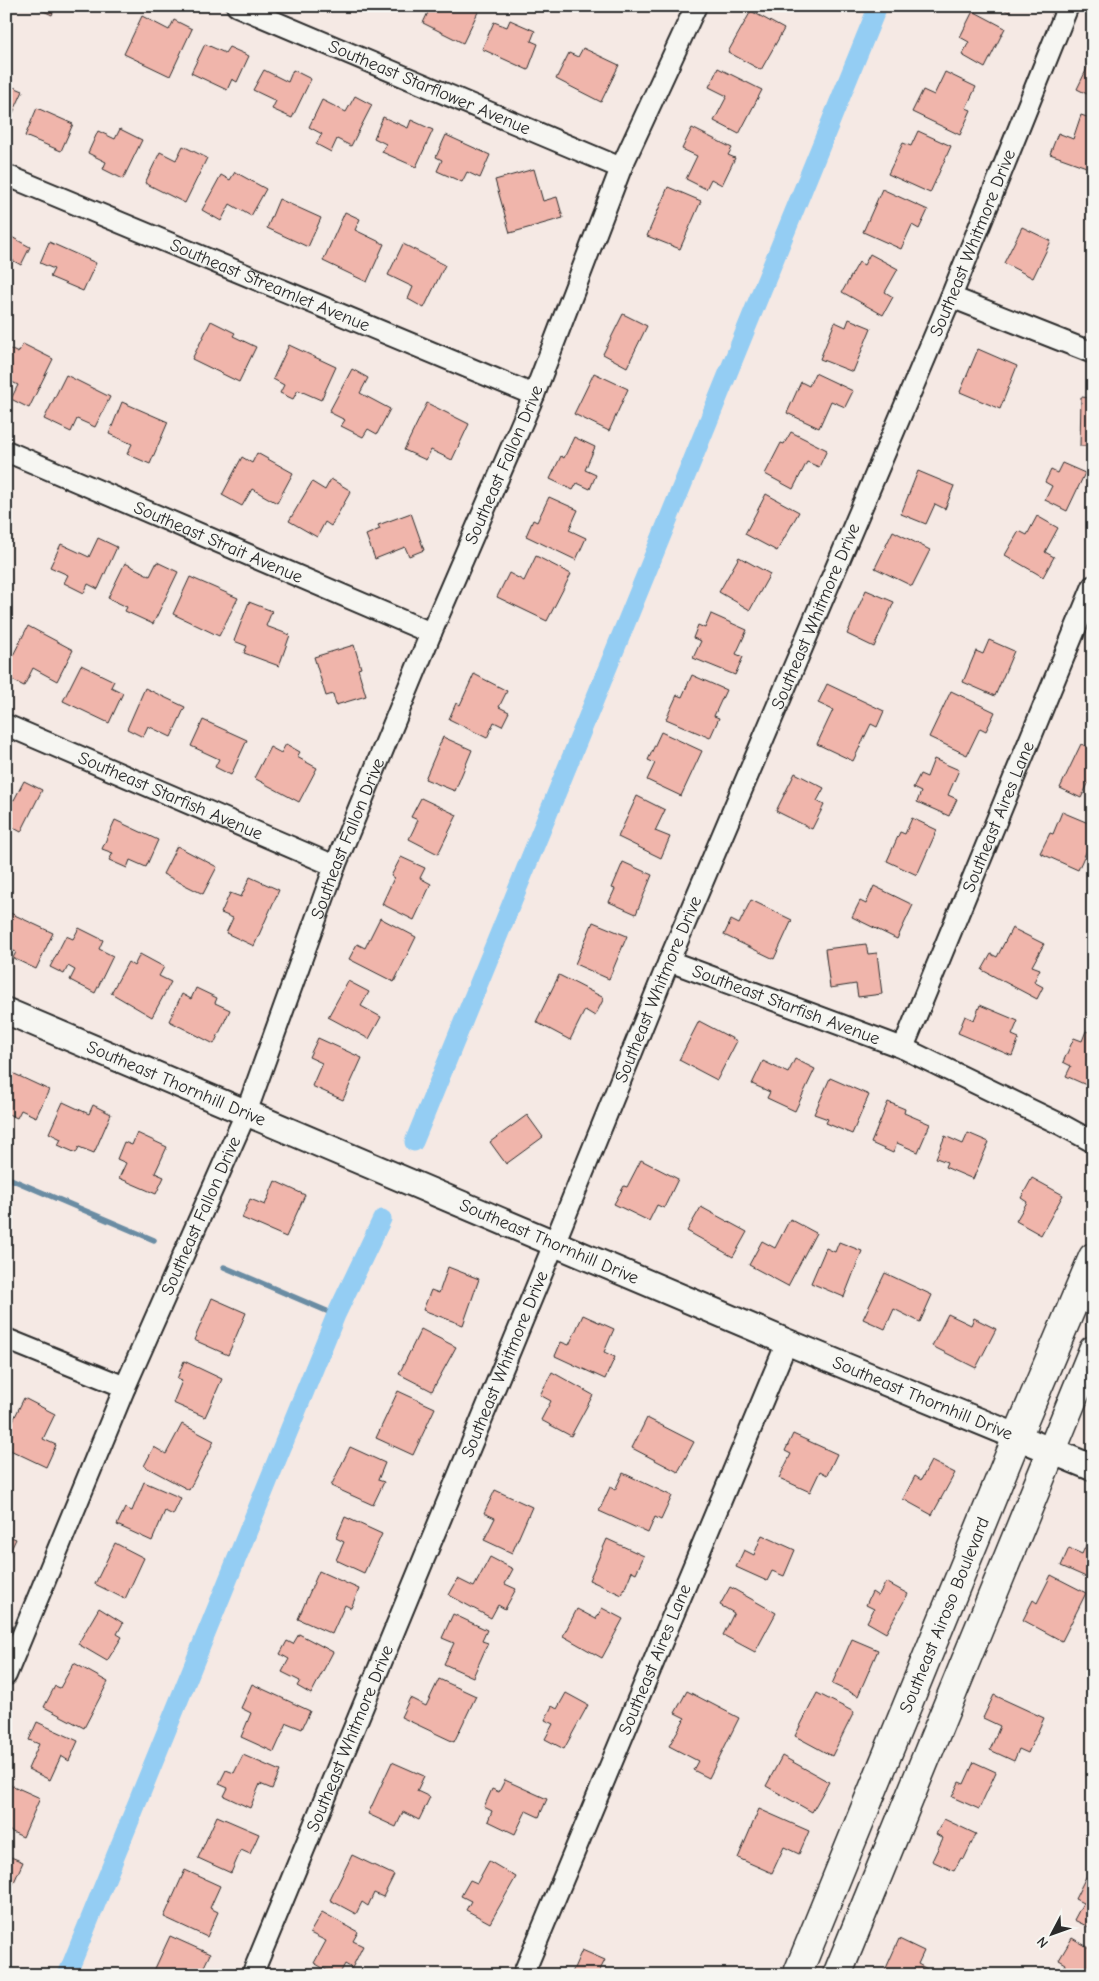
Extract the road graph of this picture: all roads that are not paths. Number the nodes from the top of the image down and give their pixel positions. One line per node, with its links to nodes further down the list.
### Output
1 (237, 6): 4 (street, Southeast Starflower Avenue)
2 (696, 6): 4 (street, Southeast Fallon Drive)
3 (1068, 6): 6 (street, Southeast Whitmore Drive)
4 (622, 168): 8 (street, Southeast Fallon Drive)
5 (6, 175): 8 (street, Southeast Streamlet Avenue)
6 (951, 297): 7 (street); 14 (street, Southeast Whitmore Drive)
7 (1093, 354)
8 (534, 395): 11 (street, Southeast Fallon Drive)
9 (6, 451): 11 (street, Southeast Strait Avenue)
10 (1093, 586): 16 (street, Southeast Aires Lane)
11 (431, 633): 13 (street, Southeast Fallon Drive)
12 (6, 725): 13 (street, Southeast Starfish Avenue)
13 (335, 866): 17 (street, Southeast Fallon Drive)
14 (669, 961): 16 (street, Southeast Starfish Avenue); 19 (street, Southeast Whitmore Drive)
15 (6, 1011): 17 (street, Southeast Thornhill Drive)
16 (902, 1048): 18 (street, Southeast Starfish Avenue)
17 (246, 1113): 19 (street, Southeast Thornhill Drive); 24 (street, Southeast Fallon Drive)
18 (1093, 1142)
19 (554, 1244): 22 (street, Southeast Thornhill Drive); 29 (street, Southeast Whitmore Drive)
20 (1093, 1257): 25 (main road, Southeast Airoso Boulevard)
21 (6, 1338): 24 (street)
22 (787, 1342): 25 (street, Southeast Thornhill Drive); 30 (street, Southeast Aires Lane)
23 (1093, 1350): 26 (main road, Southeast Airoso Boulevard)
24 (125, 1387): 28 (street, Southeast Fallon Drive)
25 (1017, 1437): 26 (street, Southeast Thornhill Drive); 31 (main road, Southeast Airoso Boulevard)
26 (1051, 1450): 27 (street, Southeast Thornhill Drive); 32 (main road, Southeast Airoso Boulevard)
27 (1093, 1468)
28 (6, 1675)
29 (252, 1975)
30 (523, 1975)
31 (797, 1975)
32 (837, 1975)

